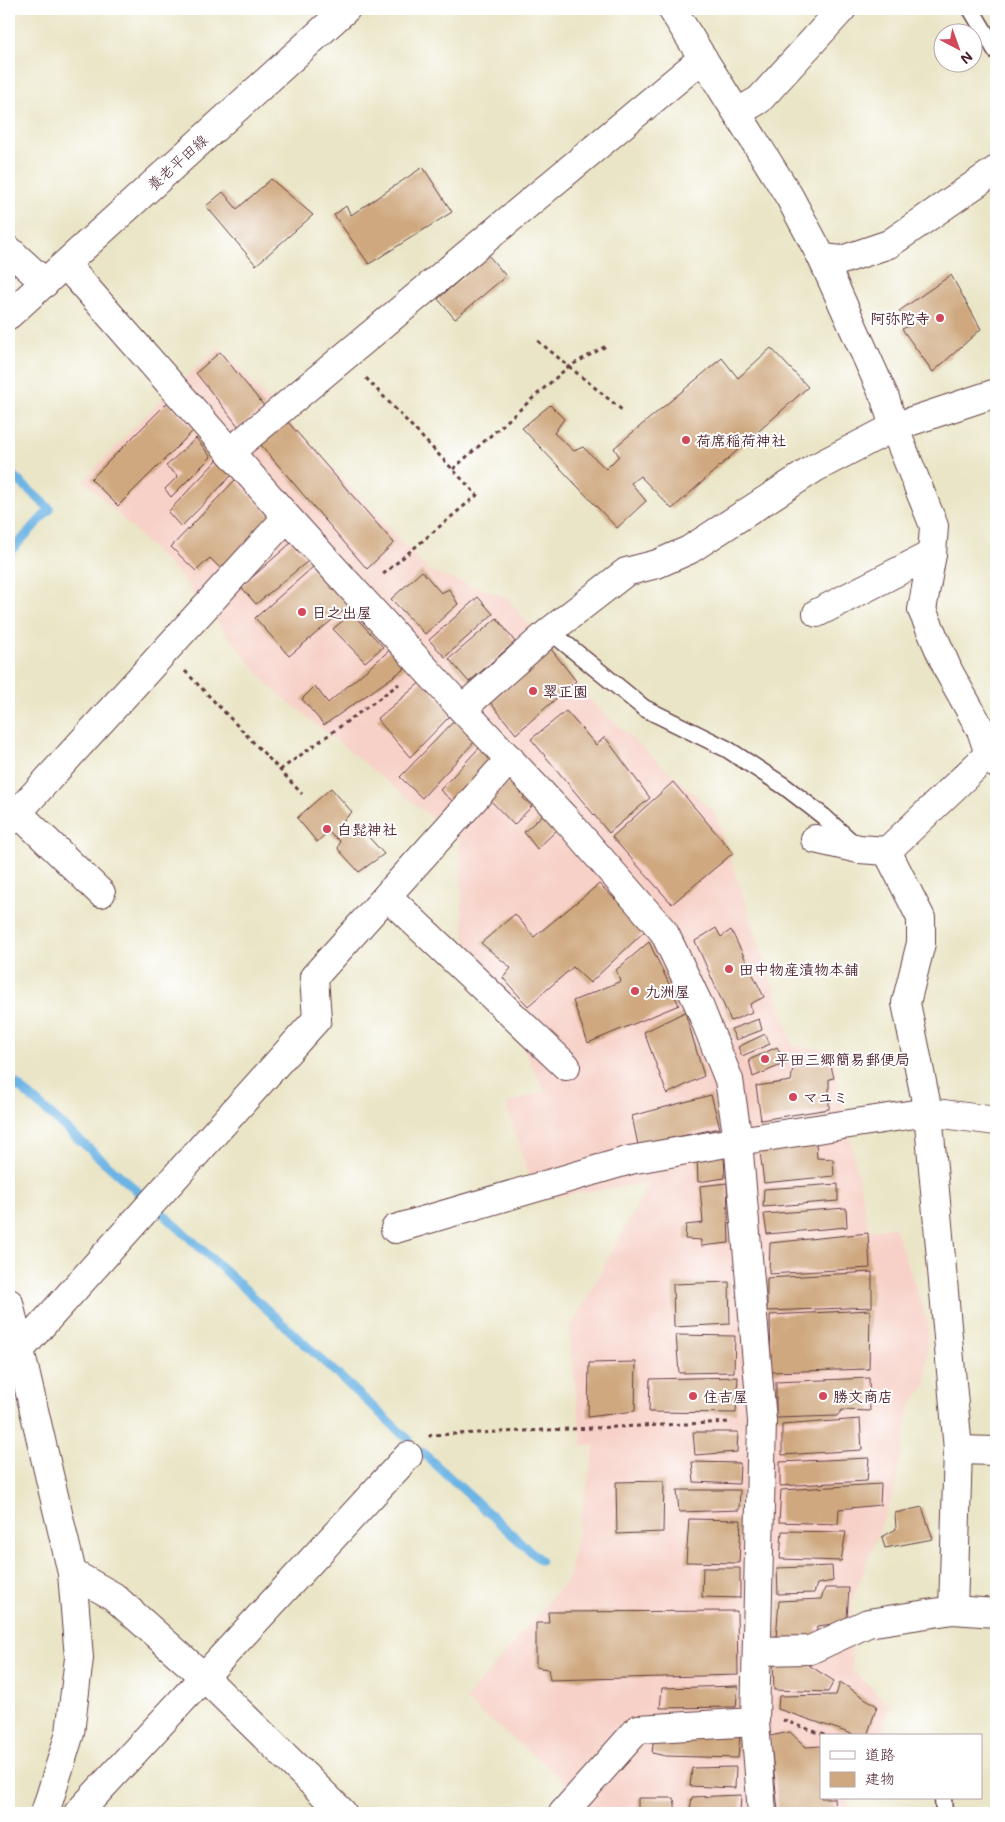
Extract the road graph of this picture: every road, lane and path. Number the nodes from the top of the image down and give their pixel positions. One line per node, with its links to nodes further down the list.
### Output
1 (346, 9): 11 (street, 養老平田線)
2 (672, 9): 6 (street)
3 (842, 9): 7 (street)
4 (971, 9): 5 (lane)
5 (996, 51)
6 (703, 58): 7 (street); 16 (street)
7 (738, 112): 10 (street)
8 (996, 170): 10 (street)
9 (9, 250): 12 (street)
10 (822, 258): 20 (street)
11 (66, 265): 12 (street, 養老平田線); 21 (street)
12 (45, 283): 13 (street, 養老平田線)
13 (9, 316)
14 (538, 341): 17 (path)
15 (608, 345): 17 (path)
16 (345, 356): 21 (street); 22 (path)
17 (568, 367): 19 (path); 22 (path)
18 (996, 393): 20 (street)
19 (622, 410)
20 (894, 427): 24 (street); 27 (street)
21 (230, 452): 23 (street)
22 (453, 469): 25 (path)
23 (287, 517): 25 (street); 28 (street)
24 (932, 554): 26 (street); 32 (street)
25 (358, 595): 29 (street)
26 (817, 612)
27 (550, 631): 30 (street); 37 (lane)
28 (165, 650): 33 (path); 35 (street)
29 (423, 666): 30 (street); 33 (path)
30 (462, 709): 31 (street)
31 (510, 759): 40 (street); 44 (street)
32 (992, 759): 38 (street)
33 (280, 770): 34 (path)
34 (302, 794)
35 (13, 818): 39 (street)
36 (815, 839): 37 (street)
37 (859, 849): 38 (street)
38 (887, 851): 42 (street)
39 (102, 893)
40 (387, 896): 41 (street); 47 (street)
41 (566, 1066)
42 (928, 1112): 43 (street); 44 (street); 49 (street)
43 (996, 1122)
44 (738, 1141): 45 (street); 48 (street)
45 (395, 1229)
46 (9, 1303): 47 (street)
47 (15, 1356): 52 (street)
48 (762, 1421): 51 (path); 55 (street)
49 (958, 1450): 50 (street); 53 (street)
50 (996, 1451)
51 (408, 1456): 56 (street)
52 (72, 1573): 56 (street); 61 (street)
53 (953, 1610): 54 (street); 55 (street)
54 (996, 1613)
55 (758, 1651): 57 (street)
56 (204, 1678): 60 (street); 62 (street)
57 (756, 1716): 58 (path); 63 (street); 64 (street)
58 (820, 1734)
59 (943, 1800): 65 (lane)
60 (342, 1812)
61 (45, 1813)
62 (78, 1813)
63 (563, 1813)
64 (762, 1813)
65 (944, 1813)

